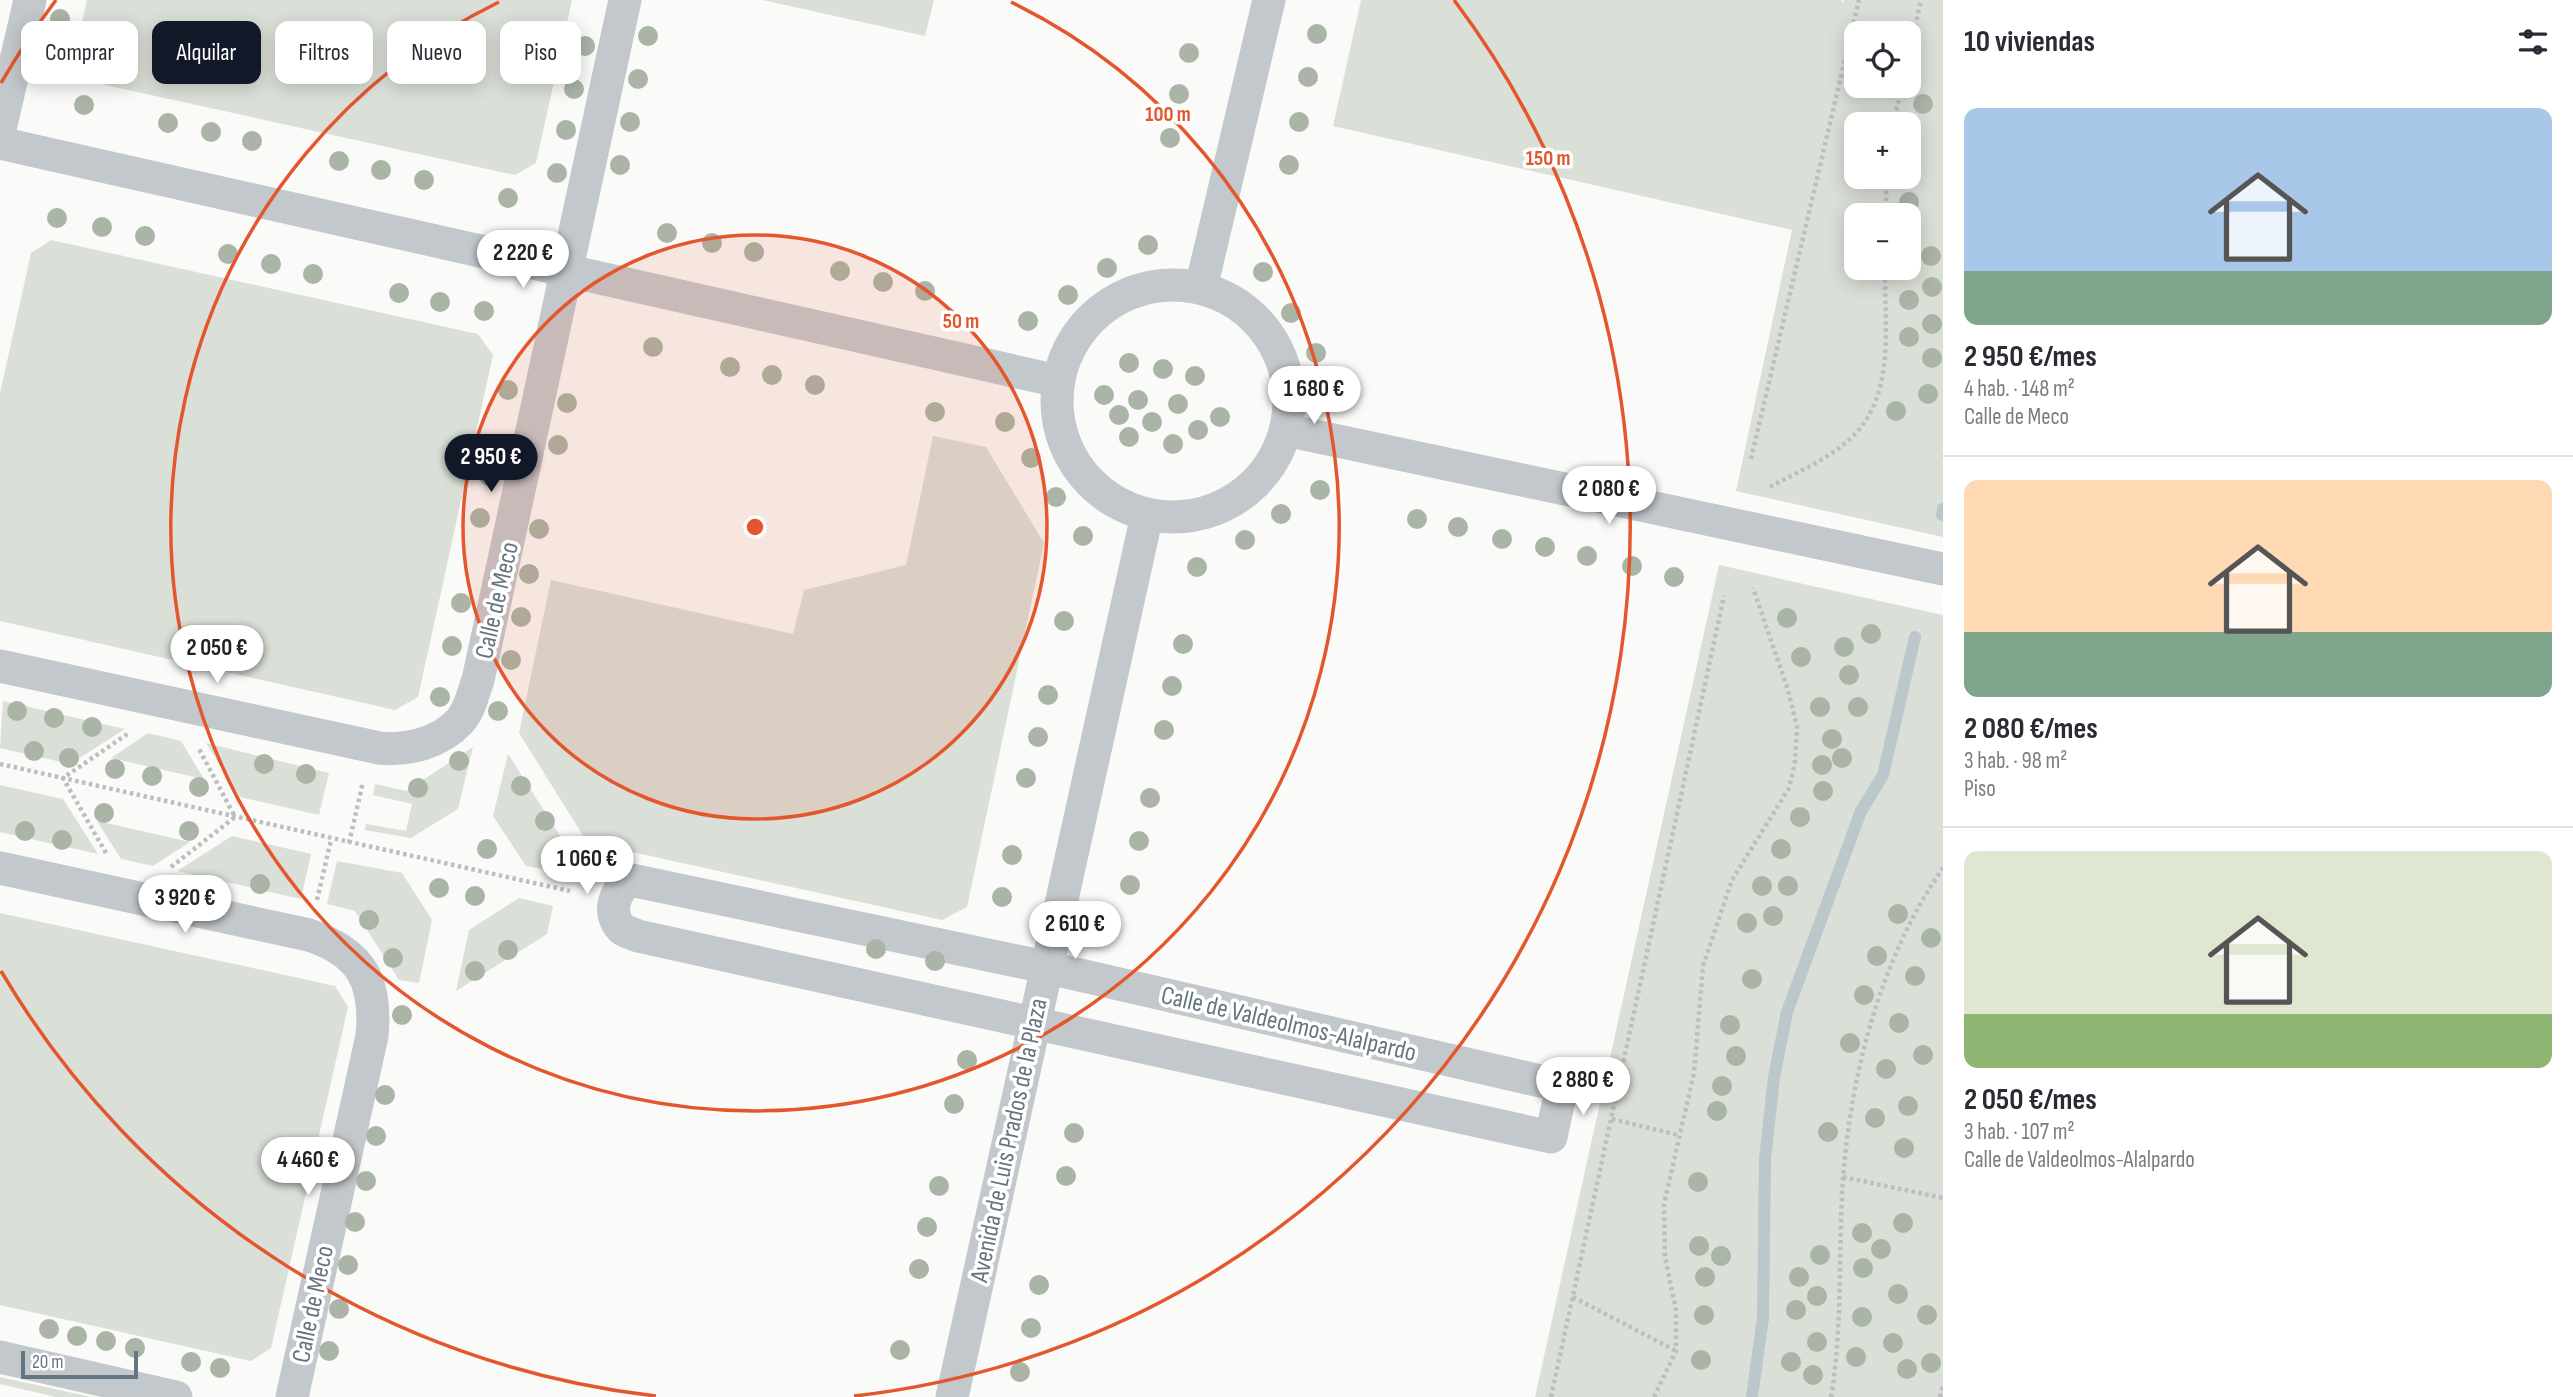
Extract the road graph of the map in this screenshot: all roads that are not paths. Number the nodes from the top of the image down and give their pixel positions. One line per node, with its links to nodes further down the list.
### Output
1 (30, 0): 4 (street)
2 (625, 0): 6 (street, Calle de Meco)
3 (1269, 0): 7 (street)
4 (0, 129)
5 (0, 143): 6 (street)
6 (568, 272): 8 (street); 12 (street, Calle de Meco)
7 (1201, 288): 8 (street); 9 (street)
8 (1058, 381): 10 (street)
9 (1286, 430): 10 (street); 11 (street)
10 (1147, 515): 14 (street, Avenida de Luis Prados de la Plaza)
11 (1943, 569)
12 (0, 666)
13 (0, 868): 18 (street, Calle de Meco)
14 (1045, 967): 15 (street, Avenida de Luis Prados de la Plaza); 15 (street, Calle de Valdeolmos-Alalpardo); 15 (street, Calle de Valdeolmos-Alalpardo)
15 (1034, 1024): 19 (street, Avenida de Luis Prados de la Plaza)
16 (0, 1357): 17 (street)
17 (176, 1397)
18 (292, 1397)
19 (952, 1397)

